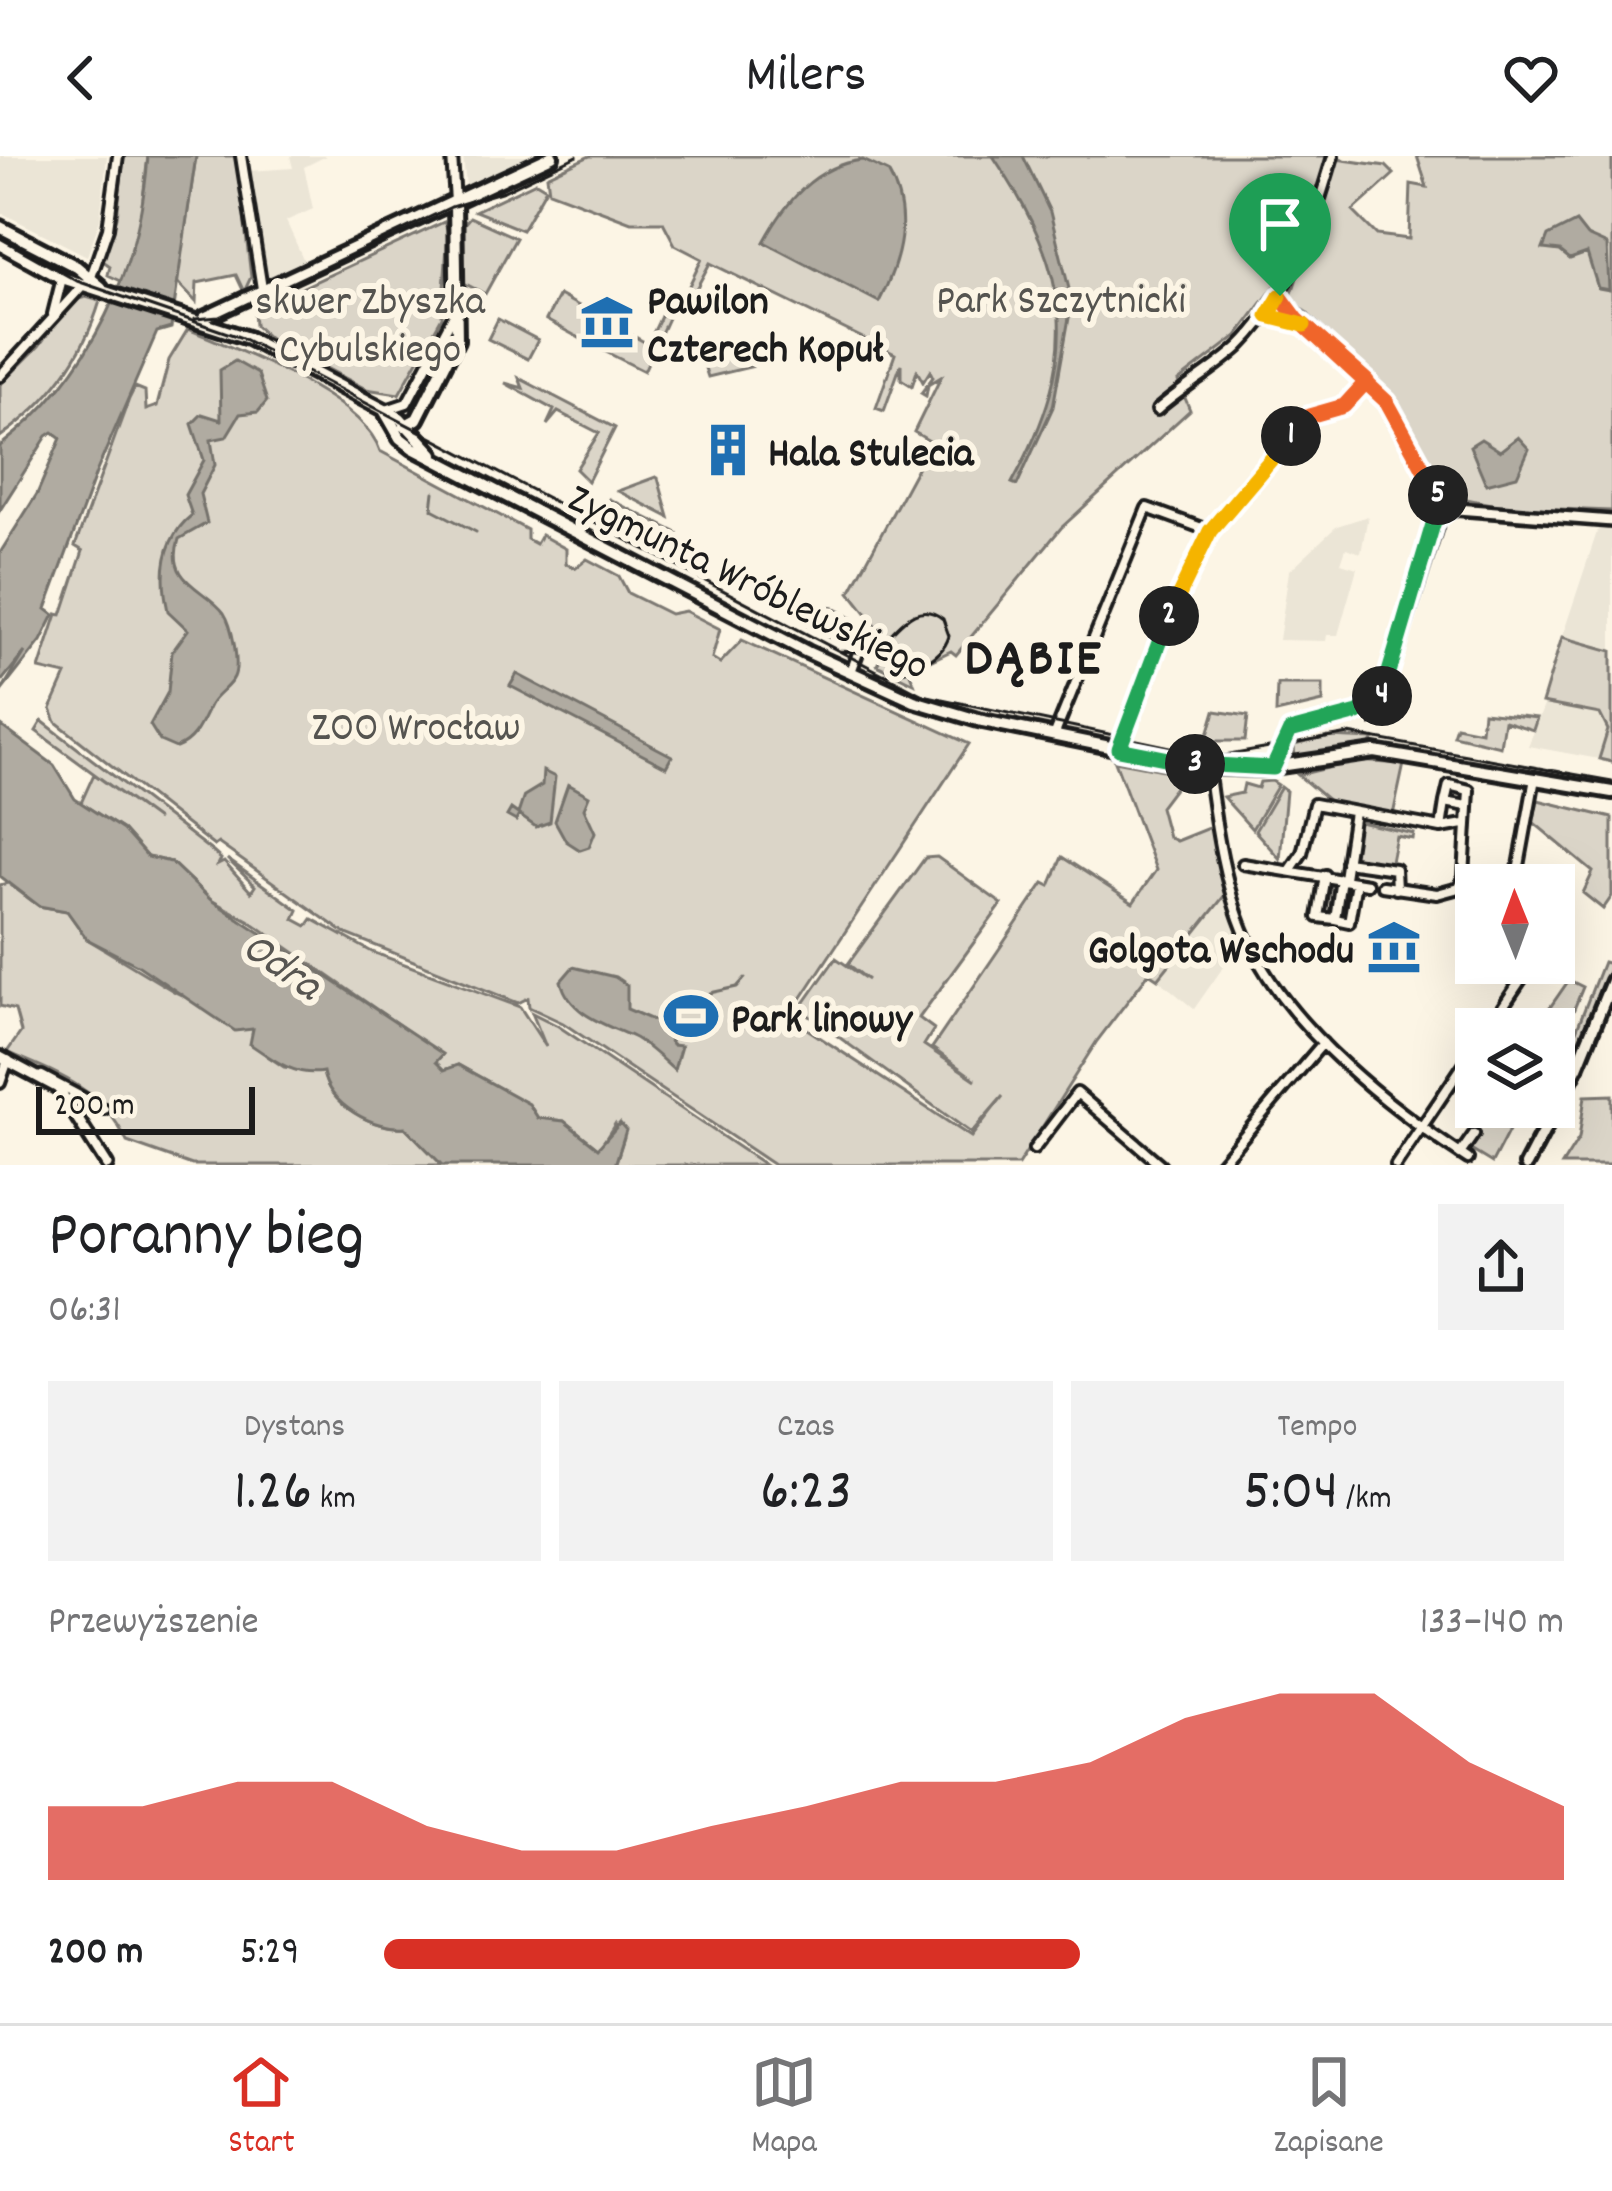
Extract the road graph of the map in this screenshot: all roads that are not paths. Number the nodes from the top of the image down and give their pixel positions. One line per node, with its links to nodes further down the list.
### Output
1 (118, 156): 10 (street)
2 (242, 156): 11 (street)
3 (452, 156): 6 (street)
4 (552, 156): 6 (main road)
5 (1333, 156): 12 (street)
6 (455, 202): 11 (main road); 14 (main road)
7 (0, 227): 10 (main road)
8 (0, 244): 9 (main road)
9 (62, 278): 10 (main road); 15 (street)
10 (100, 286): 15 (street); 17 (main road, Zygmunta Wróblewskiego)
11 (262, 296): 13 (main road)
12 (1280, 296): 16 (street); 18 (street)
13 (246, 303): 17 (main road); 19 (main road)
14 (454, 314): 22 (street); 25 (main road)
15 (53, 315): 20 (street)
16 (1268, 316): 18 (street); 23 (street)
17 (201, 319): 19 (main road, Zygmunta Wróblewskiego)
18 (1297, 319): 21 (street)
19 (248, 338): 22 (main road, Zygmunta Wróblewskiego)
20 (0, 376)
21 (1367, 381): 27 (street); 29 (street)
22 (384, 410): 24 (main road); 25 (main road, Zygmunta Wróblewskiego)
23 (1157, 410)
24 (392, 426): 25 (main road); 26 (main road, Zygmunta Wróblewskiego)
25 (408, 426): 26 (main road, Zygmunta Wróblewskiego)
26 (435, 457): 31 (main road, Zygmunta Wróblewskiego)
27 (1448, 510): 28 (street); 35 (street)
28 (1612, 521)
29 (1210, 531): 32 (street); 33 (street)
30 (866, 628): 31 (street)
31 (851, 672): 32 (main road, Zygmunta Wróblewskiego)
32 (1054, 736): 33 (main road, Zygmunta Wróblewskiego)
33 (1119, 749): 34 (main road, Zygmunta Wróblewskiego)
34 (1208, 766): 35 (main road, Zygmunta Wróblewskiego); 55 (street)
35 (1273, 768): 36 (main road, Zygmunta Wróblewskiego)
36 (1535, 778): 37 (main road, Zygmunta Wróblewskiego); 45 (street)
37 (1612, 792)
38 (1445, 802): 39 (street); 39 (street); 42 (street)
39 (1467, 806): 41 (street)
40 (1354, 812): 42 (street); 43 (street); 46 (street)
41 (1464, 824): 42 (street); 52 (street)
42 (1441, 829)
43 (1346, 862): 48 (street); 52 (street)
44 (1244, 864): 46 (street)
45 (1519, 864)
46 (1292, 869): 47 (street)
47 (1325, 874): 48 (street); 53 (street)
48 (1342, 878): 49 (street); 53 (street)
49 (1356, 882): 50 (street); 53 (street)
50 (1367, 884)
51 (1382, 886): 52 (street)
52 (1396, 889)
53 (1335, 919)
54 (1612, 981): 68 (main road)
55 (1323, 1042): 61 (street); 66 (street)
56 (4, 1059): 57 (street); 59 (street)
57 (42, 1076): 60 (street); 64 (street)
58 (1455, 1077): 61 (street)
59 (0, 1084)
60 (104, 1109)
61 (1421, 1127): 62 (street); 67 (street)
62 (1474, 1134)
63 (1034, 1148): 65 (street)
64 (107, 1165)
65 (1161, 1165)
66 (1219, 1165)
67 (1396, 1165)
68 (1526, 1165)

